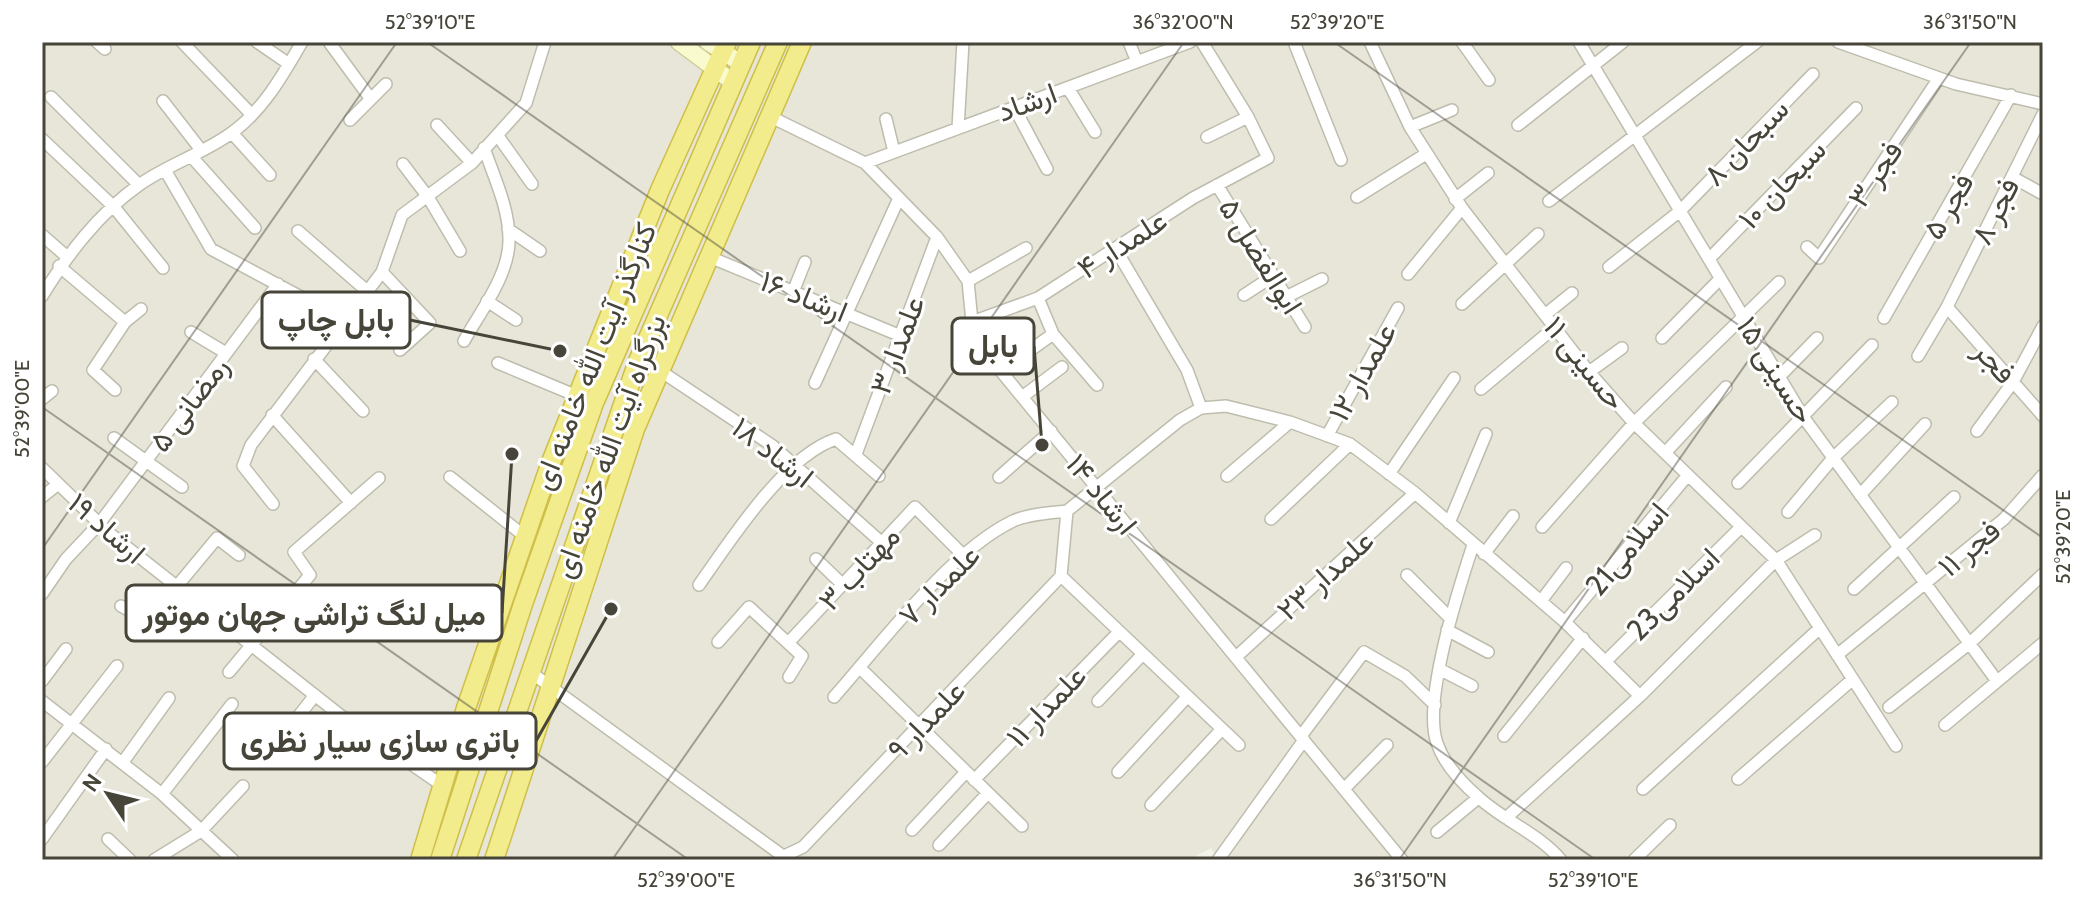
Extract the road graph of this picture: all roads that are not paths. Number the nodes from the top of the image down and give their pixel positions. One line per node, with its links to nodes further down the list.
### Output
1 (182, 42): 42 (street)
2 (257, 42): 23 (street)
3 (302, 42): 23 (street)
4 (329, 42): 35 (street)
5 (545, 42): 55 (street)
6 (751, 42): 24 (highway, بزرگراه آیت الله خامنه ای)
7 (778, 42): 108 (highway, بزرگراه آیت الله خامنه ای)
8 (802, 42): 43 (highway)
9 (963, 42): 51 (street)
10 (1129, 42): 22 (street)
11 (1190, 42): 22 (street, ارشاد)
12 (1202, 42): 44 (street)
13 (1294, 42): 62 (street)
14 (1370, 42): 50 (street, حسینی ۱۱)
15 (1462, 42): 29 (street)
16 (1579, 42): 25 (street, حسینی ۱۵)
17 (1623, 42): 25 (street)
18 (1757, 42): 54 (street)
19 (1838, 42): 28 (street)
20 (719, 45): 24 (main road); 26 (highway, کنارگذر آیت الله خامنه ای)
21 (688, 46): 26 (main road); 39 (main road)
22 (1137, 62): 32 (street, ارشاد)
23 (289, 64): 42 (street)
24 (742, 64): 30 (highway, بزرگراه آیت الله خامنه ای)
25 (1593, 65): 49 (street); 54 (street, حسینی ۱۵)
26 (716, 70): 30 (main road); 39 (highway, کنارگذر آیت الله خامنه ای)
27 (1813, 74): 81 (street, سبحان ۸)
28 (1939, 78): 33 (street); 88 (street, فجر ۳)
29 (1489, 80)
30 (734, 83): 139 (highway, بزرگراه آیت الله خامنه ای)
31 (386, 84): 35 (street)
32 (1068, 88): 38 (street, ارشاد); 52 (street)
33 (2011, 95): 37 (street); 126 (street, فجر ۵)
34 (51, 97): 72 (street)
35 (370, 98): 46 (street)
36 (163, 101): 60 (street)
37 (2043, 104)
38 (1014, 107): 51 (street, ارشاد); 66 (street)
39 (699, 108): 135 (highway, کنارگذر آیت الله خامنه ای)
40 (1856, 108): 94 (street, سبحان ۱۰)
41 (1452, 110): 50 (street)
42 (251, 114): 53 (street)
43 (769, 116): 64 (street, ارشاد ۱۴); 93 (highway)
44 (1248, 117): 56 (street); 73 (street, علمدار ۴)
45 (886, 119): 59 (street)
46 (350, 120)
47 (2041, 122): 70 (street, فجر ۸)
48 (437, 125): 63 (street)
49 (1518, 125)
50 (1410, 127): 61 (street, حسینی ۱۱)
51 (958, 128): 59 (street, ارشاد)
52 (1095, 132)
53 (232, 133): 60 (street); 69 (street)
54 (1635, 135): 78 (street); 81 (street, حسینی ۱۵)
55 (498, 136): 58 (street); 71 (street)
56 (1207, 137)
57 (42, 139): 80 (street)
58 (484, 148): 63 (street); 83 (street)
59 (894, 152): 64 (street, ارشاد)
60 (196, 153): 67 (street); 82 (street)
61 (1426, 154): 76 (street); 79 (street, حسینی ۱۱)
62 (1341, 160)
63 (472, 163): 75 (street)
64 (865, 163): 77 (street, ارشاد ۱۴)
65 (403, 164): 75 (street)
66 (1047, 169)
67 (165, 170): 72 (street); 107 (street)
68 (1488, 173): 79 (street)
69 (270, 175)
70 (2012, 177): 74 (street); 119 (street, فجر ۸)
71 (532, 184)
72 (139, 185): 80 (street)
73 (1217, 185): 90 (street, علمدار ۴); 102 (street, ابوالفضل ۵)
74 (2043, 194)
75 (428, 197): 91 (street); 100 (street)
76 (1357, 197)
77 (899, 198): 87 (street, ارشاد ۱۴); 122 (street)
78 (1549, 201)
79 (1459, 204): 97 (street, حسینی ۱۱); 101 (street)
80 (114, 207): 95 (street); 99 (street)
81 (1680, 211): 94 (street, حسینی ۱۵); 98 (street, سبحان ۸)
82 (255, 228)
83 (508, 229): 92 (street); 117 (street)
84 (298, 231): 109 (street)
85 (1538, 234): 97 (street)
86 (42, 235): 95 (street)
87 (937, 237): 105 (street, ارشاد ۱۴); 138 (street, علمدار ۳)
88 (1807, 247)
89 (1026, 248): 105 (street)
90 (1115, 248): 116 (street, علمدار ۴); 165 (street)
91 (460, 251)
92 (540, 251)
93 (707, 256): 110 (highway); 111 (street, ارشاد ۱۶)
94 (1709, 259): 104 (street, حسینی ۱۵)
95 (63, 261): 114 (street); 129 (street)
96 (805, 262): 111 (street)
97 (1507, 263): 118 (street); 123 (street, حسینی ۱۱)
98 (1609, 267)
99 (163, 268)
100 (382, 272): 109 (street); 146 (street)
101 (1408, 274)
102 (1273, 276): 113 (street); 115 (street, ابوالفضل ۵)
103 (1322, 279): 115 (street)
104 (1720, 279): 124 (street, حسینی ۱۵); 140 (street)
105 (968, 281): 130 (street, ارشاد ۱۴)
106 (1779, 282): 124 (street)
107 (278, 284): 127 (street); 147 (street, رمضانی ۵)
108 (670, 284): 110 (highway); 125 (highway, بزرگراه آیت الله خامنه ای)
109 (367, 291): 127 (street)
110 (691, 292): 131 (highway)
111 (793, 292): 122 (street, ارشاد ۱۶)
112 (1572, 293): 123 (street)
113 (1244, 295)
114 (42, 296)
115 (1286, 297): 133 (street, ابوالفضل ۵)
116 (1038, 298): 130 (street, علمدار ۴); 137 (street)
117 (487, 301): 128 (street); 142 (street)
118 (1462, 304)
119 (1947, 307): 148 (street, فجر ۸); 156 (street, فجر)
120 (1398, 308): 178 (street, علمدار ۱۲)
121 (141, 309): 129 (street)
122 (847, 314): 138 (street, ارشاد ۱۶); 157 (street)
123 (1546, 314): 134 (street, حسینی ۱۱)
124 (1742, 315): 154 (street, حسینی ۱۵); 172 (street)
125 (655, 316): 131 (highway); 171 (highway, بزرگراه آیت الله خامنه ای)
126 (1884, 318)
127 (344, 320): 149 (street)
128 (516, 320)
129 (125, 322): 161 (street)
130 (972, 322): 163 (street, ارشاد ۱۴)
131 (677, 326): 152 (highway)
132 (2043, 326): 156 (street)
133 (1305, 327)
134 (1555, 327): 153 (street, حسینی ۱۱); 160 (street)
135 (602, 330): 139 (highway); 162 (highway, کنارگذر آیت الله خامنه ای)
136 (191, 332): 147 (street)
137 (1053, 334): 145 (street); 158 (street)
138 (901, 336): 182 (street, علمدار ۳)
139 (622, 337): 187 (highway, بزرگراه آیت الله خامنه ای)
140 (1662, 338)
141 (1817, 338): 154 (street)
142 (464, 341)
143 (1872, 345): 169 (street)
144 (1622, 348): 153 (street)
145 (1032, 349)
146 (400, 350)
147 (226, 353): 184 (street, رمضانی ۵)
148 (1918, 356)
149 (314, 359): 166 (street); 167 (street)
150 (498, 363): 162 (street)
151 (1062, 367): 163 (street)
152 (659, 370): 174 (highway); 186 (street, ارشاد ۱۸)
153 (1589, 372): 172 (street, حسینی ۱۱)
154 (1779, 377): 169 (street, حسینی ۱۵)
155 (1454, 378): 189 (street)
156 (2013, 382): 168 (street, فجر); 176 (street)
157 (815, 383)
158 (1097, 385)
159 (1726, 387): 181 (street)
160 (1481, 389)
161 (115, 390)
162 (577, 396): 185 (highway, کنارگذر آیت الله خامنه ای)
163 (1022, 397): 175 (street, ارشاد ۱۴)
164 (1892, 402): 183 (street)
165 (1201, 408): 170 (street); 200 (street)
166 (363, 411)
167 (272, 415): 205 (street); 206 (street)
168 (2043, 416)
169 (1804, 418): 183 (street, حسینی ۱۵); 197 (street)
170 (1290, 422): 178 (street); 193 (street)
171 (615, 423): 174 (highway); 258 (highway, بزرگراه آیت الله خامنه ای)
172 (1634, 423): 181 (street, حسینی ۱۱); 213 (street)
173 (1925, 424): 202 (street)
174 (635, 429): 265 (highway)
175 (1051, 431): 195 (street); 200 (street, ارشاد ۱۴)
176 (1977, 431)
177 (1486, 434): 211 (street)
178 (1327, 436): 180 (street)
179 (114, 438): 184 (street)
180 (1350, 444): 189 (street); 210 (street)
181 (1666, 452): 190 (street, حسینی ۱۱)
182 (856, 454): 186 (street); 192 (street)
183 (1833, 458): 202 (street, حسینی ۱۵); 208 (street)
184 (146, 461): 199 (street); 212 (street, رمضانی ۵)
185 (551, 462): 187 (highway); 215 (highway, کنارگذر آیت الله خامنه ای)
186 (795, 466): 217 (street, ارشاد ۱۸); 231 (street)
187 (571, 467): 237 (highway, بزرگراه آیت الله خامنه ای)
188 (42, 468): 198 (street, ارشاد ۱۹)
189 (1389, 474): 201 (street)
190 (1688, 475): 214 (street, حسینی ۱۱); 239 (street, اسلامی21)
191 (2043, 475): 230 (street, فجر ۱۱)
192 (879, 476)
193 (1227, 476)
194 (450, 477): 215 (street)
195 (999, 477)
196 (379, 478): 205 (street)
197 (1738, 483)
198 (57, 485): 203 (street); 212 (street, ارشاد ۱۹)
199 (182, 487)
200 (1097, 487): 207 (street); 253 (street, ارشاد ۱۴)
201 (1415, 493): 211 (street); 253 (street, علمدار ۲۳)
202 (1860, 495): 219 (street, حسینی ۱۵)
203 (42, 497)
204 (1954, 497): 219 (street)
205 (351, 503): 248 (street)
206 (273, 504)
207 (1067, 511): 222 (street, علمدار ۷); 228 (street)
208 (1788, 512)
209 (1513, 516): 220 (street)
210 (1271, 519)
211 (1449, 523): 218 (street)
212 (99, 524): 232 (street, ارشاد ۱۹); 234 (street, رمضانی ۵)
213 (1542, 527)
214 (1741, 527): 224 (street, حسینی ۱۱); 254 (street, اسلامی23)
215 (523, 535): 235 (highway, کنارگذر آیت الله خامنه ای)
216 (1815, 535): 224 (street)
217 (881, 542): 222 (street, مهتاب ۳); 229 (street, مهتاب ۳)
218 (1473, 545): 220 (street); 240 (street)
219 (1900, 549): 230 (street, حسینی ۱۵); 233 (street)
220 (1484, 554): 236 (street)
221 (239, 555): 232 (street)
222 (964, 556): 256 (street, علمدار ۷)
223 (816, 559): 229 (street)
224 (1776, 560): 241 (street, حسینی ۱۱); 267 (street)
225 (1566, 568): 236 (street)
226 (2043, 574): 246 (street)
227 (1407, 575): 240 (street)
228 (1061, 576): 242 (street); 281 (street, علمدار ۹)
229 (842, 584): 245 (street, مهتاب ۳)
230 (1926, 584): 246 (street, حسینی ۱۵); 252 (street, فجر ۱۱)
231 (699, 585)
232 (178, 588): 238 (street); 248 (street, ارشاد ۱۹)
233 (1854, 589)
234 (42, 594)
235 (502, 599): 237 (highway); 276 (highway, کنارگذر آیت الله خامنه ای)
236 (1541, 601): 239 (street)
237 (523, 604): 277 (highway, بزرگراه آیت الله خامنه ای)
238 (121, 606)
239 (1565, 622): 243 (street)
240 (1448, 624): 250 (street); 257 (street)
241 (1820, 628): 252 (street, حسینی ۱۱); 297 (street)
242 (1118, 633): 251 (street); 292 (street, علمدار ۱۱)
243 (1583, 638): 254 (street); 283 (street)
244 (718, 642): 245 (street)
245 (788, 643): 260 (street)
246 (1970, 643): 263 (street, حسینی ۱۵); 275 (street)
247 (2043, 643): 263 (street)
248 (251, 645): 259 (street); 266 (street, ارشاد ۱۹)
249 (66, 649): 262 (street)
250 (1488, 652)
251 (1142, 655): 269 (street); 272 (street)
252 (1837, 655): 261 (street, حسینی ۱۱)
253 (1236, 657): 284 (street, ارشاد ۱۴)
254 (1606, 661): 267 (street)
255 (117, 666): 278 (street)
256 (860, 668): 268 (street, علمدار ۷); 281 (street)
257 (1441, 670): 264 (street); 274 (street)
258 (529, 671): 265 (street); 305 (highway, بزرگراه آیت الله خامنه ای)
259 (229, 672)
260 (789, 677)
261 (1853, 679): 287 (street, حسینی ۱۱); 293 (street)
262 (42, 681)
263 (1997, 681): 279 (street)
264 (1472, 686)
265 (551, 687): 309 (highway); 313 (street)
266 (315, 695): 280 (street); 295 (street, ارشاد ۱۹)
267 (1640, 696): 302 (street)
268 (834, 697)
269 (1187, 697): 282 (street); 291 (street)
270 (169, 698): 290 (street)
271 (42, 701): 278 (street)
272 (1098, 701)
273 (232, 704): 299 (street)
274 (1435, 705): 284 (street); 300 (street)
275 (1889, 707)
276 (466, 708): 277 (highway); 295 (highway, کنارگذر آیت الله خامنه ای)
277 (486, 718): 318 (highway, بزرگراه آیت الله خامنه ای)
278 (73, 723): 288 (street); 289 (street)
279 (1945, 725)
280 (290, 727)
281 (920, 727): 292 (street); 313 (street, علمدار ۹)
282 (1222, 729): 285 (street); 301 (street)
283 (1504, 736)
284 (1302, 738): 296 (street, ارشاد ۱۴); 321 (street)
285 (1239, 745)
286 (1387, 745): 296 (street)
287 (1896, 746)
288 (106, 749): 290 (street); 310 (street)
289 (42, 762)
290 (123, 762): 299 (street)
291 (1118, 772)
292 (970, 776): 298 (street); 306 (street, علمدار ۱۱)
293 (1738, 779)
294 (243, 786): 307 (street)
295 (443, 786): 317 (highway, کنارگذر آیت الله خامنه ای)
296 (1344, 789): 322 (street, ارشاد ۱۴)
297 (1643, 789)
298 (988, 793): 304 (street); 312 (street)
299 (162, 794): 307 (street)
300 (1478, 798): 302 (street); 308 (street)
301 (1151, 805)
302 (1506, 818): 323 (street)
303 (1670, 825): 324 (street)
304 (1022, 826)
305 (477, 828): 309 (highway); 319 (highway, بزرگراه آیت الله خامنه ای)
306 (912, 830)
307 (201, 831): 315 (street); 316 (street)
308 (1437, 832)
309 (501, 835): 320 (highway)
310 (42, 839)
311 (108, 839): 314 (street)
312 (939, 845)
313 (786, 858)
314 (130, 860)
315 (154, 860)
316 (233, 860)
317 (420, 860)
318 (440, 860)
319 (466, 860)
320 (494, 860)
321 (1218, 860)
322 (1402, 860)
323 (1561, 860)
324 (1634, 860)

